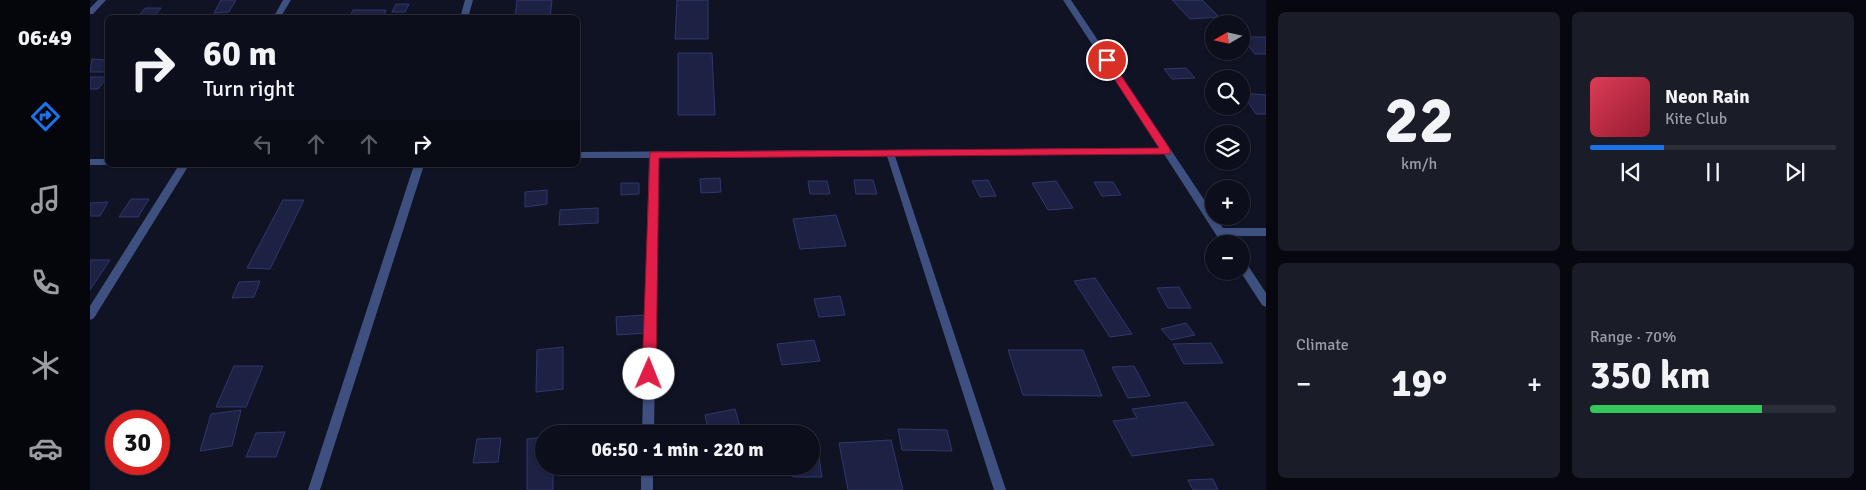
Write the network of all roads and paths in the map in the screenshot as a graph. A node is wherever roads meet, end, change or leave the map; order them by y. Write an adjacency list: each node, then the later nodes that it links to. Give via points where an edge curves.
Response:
1 (102, 0): 5 (street)
2 (287, 0): 6 (street)
3 (469, 0): 7 (street)
4 (1067, 0): 8 (street)
5 (90, 12)
6 (278, 15)
7 (465, 15)
8 (1167, 151): 9 (street); 16 (street)
9 (890, 153): 10 (street); 26 (street)
10 (654, 154): 11 (street); 22 (street)
11 (580, 155)
12 (90, 162): 13 (street)
13 (105, 162)
14 (183, 167): 21 (street)
15 (418, 167): 24 (street)
16 (1220, 232): 17 (street); 18 (street)
17 (1266, 232)
18 (1222, 235)
19 (1250, 278): 20 (street)
20 (1266, 302)
21 (90, 315)
22 (648, 425)
23 (647, 475): 25 (street)
24 (314, 490)
25 (646, 490)
26 (1000, 490)

